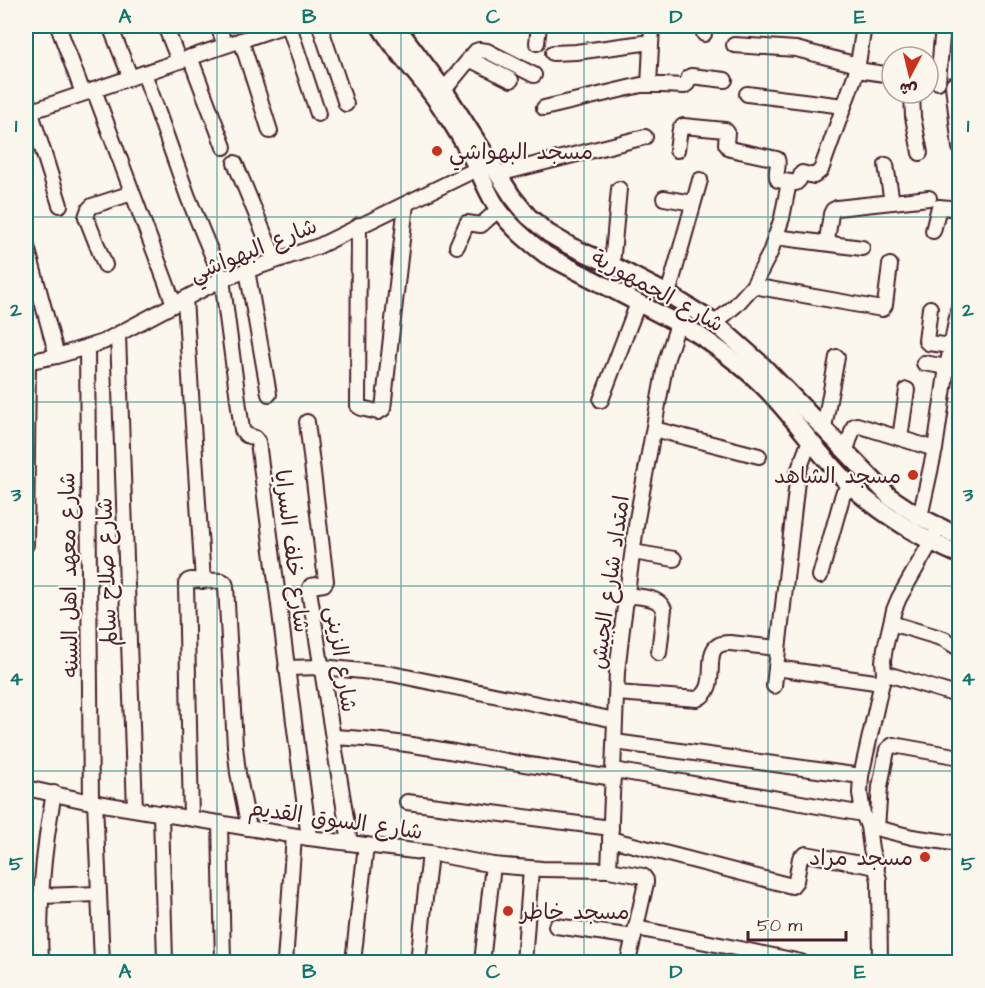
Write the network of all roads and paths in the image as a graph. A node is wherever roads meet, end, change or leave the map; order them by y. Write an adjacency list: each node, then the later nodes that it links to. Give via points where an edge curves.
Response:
1 (58, 26): 34 (street)
2 (110, 26): 26 (street, شارع خلف السرايا)
3 (165, 26): 22 (street)
4 (218, 26): 18 (street)
5 (290, 26): 42 (street)
6 (320, 26): 37 (street)
7 (380, 26): 51 (street, شارع الجمهورية)
8 (396, 26): 33 (street, شارع الجمهورية)
9 (539, 26): 17 (street)
10 (652, 26): 16 (street)
11 (854, 26): 12 (street)
12 (864, 26): 24 (street)
13 (943, 26): 20 (street)
14 (276, 27): 15 (street)
15 (241, 40): 18 (street); 43 (street)
16 (651, 42): 21 (street); 31 (street)
17 (537, 43)
18 (225, 45): 22 (street)
19 (734, 45): 24 (street, via 796,49)
20 (940, 45)
21 (553, 52)
22 (185, 59): 26 (street); 45 (street)
23 (469, 59): 27 (street, via 483,50); 28 (street); 33 (street)
24 (858, 68): 25 (street); 39 (street)
25 (880, 73)
26 (137, 75): 34 (street); 76 (street, شارع خلف السرايا)
27 (534, 75)
28 (511, 80)
29 (725, 80): 31 (street, via 691,76 684,86)
30 (940, 83): 32 (street)
31 (649, 84): 40 (street)
32 (956, 85): 46 (street)
33 (444, 90): 51 (street, شارع الجمهورية)
34 (88, 91): 41 (street); 55 (street)
35 (747, 94): 39 (street)
36 (26, 97): 41 (street)
37 (346, 104)
38 (912, 105): 48 (street)
39 (844, 106): 53 (street, via 821,170 814,176 801,174 798,182)
40 (544, 108)
41 (28, 112): 61 (street)
42 (318, 114)
43 (270, 131)
44 (645, 137): 51 (street, شارع البهواشي)
45 (224, 147)
46 (960, 148)
47 (677, 150): 53 (street, via 683,126 726,131 730,148 777,159 776,177)
48 (920, 153)
49 (235, 163): 71 (street)
50 (886, 165): 58 (street)
51 (489, 168): 60 (street, شارع البهواشي); 62 (street, شارع الجمهورية, via 487,190); 73 (street, شارع الجمهورية, via 528,216 548,233)
52 (700, 180): 59 (street)
53 (789, 182): 66 (street)
54 (619, 189): 73 (street)
55 (132, 193): 72 (street, via 92,206 86,213); 79 (street)
56 (664, 198): 59 (street)
57 (929, 198): 58 (street)
58 (892, 202): 68 (street, via 833,210)
59 (693, 203): 78 (street)
60 (406, 204): 64 (street, شارع البهواشي); 64 (street, via 383,410 378,412 358,405)
61 (60, 205)
62 (499, 209): 69 (street, via 481,225 467,223); 81 (street, شارع الجمهورية, via 513,227 546,255)
63 (960, 209): 65 (street, via 939,207)
64 (359, 225): 71 (street, شارع البهواشي, via 319,246)
65 (933, 231)
66 (776, 237): 68 (street); 77 (street)
67 (26, 243): 90 (street)
68 (823, 243): 70 (street)
69 (457, 246)
70 (862, 248)
71 (275, 260): 75 (street, شارع البهواشي)
72 (105, 265)
73 (612, 265): 78 (street, شارع الجمهورية)
74 (890, 265): 77 (street, via 882,309)
75 (247, 270): 76 (street, شارع البهواشي); 96 (street)
76 (222, 279): 79 (street, شارع البهواشي); 122 (street, شارع خلف السرايا, via 242,430 258,442)
77 (753, 286): 85 (street)
78 (668, 294): 82 (street, شارع الجمهورية)
79 (180, 301): 87 (street, شارع البهواشي); 115 (street)
80 (960, 302): 83 (street)
81 (638, 303): 86 (street, شارع الجمهورية); 97 (street)
82 (688, 306): 85 (street, شارع الجمهورية); 86 (street, امتداد شارع الجيش)
83 (959, 307): 88 (street)
84 (930, 308): 88 (street, via 926,341)
85 (715, 323): 99 (street, شارع الجمهورية)
86 (678, 324): 100 (street, امتداد شارع الجيش, via 666,361); 102 (street, شارع الجمهورية, via 735,361 766,389)
87 (118, 334): 89 (street, شارع البهواشي); 138 (street, شارع صلاح سالم)
88 (951, 346): 94 (street)
89 (87, 348): 90 (street, شارع البهواشي); 136 (street, شارع معهد اهل السنه)
90 (57, 356): 92 (street, شارع البهواشي)
91 (837, 357): 99 (street)
92 (27, 362): 110 (street)
93 (924, 363): 94 (street)
94 (947, 367): 103 (street)
95 (907, 390): 101 (street)
96 (269, 394)
97 (601, 400)
98 (306, 422): 121 (street, شارع الزينى, via 326,581 309,590)
99 (824, 428): 104 (street, شارع الجمهورية)
100 (654, 429): 105 (street); 111 (street, امتداد شارع الجيش)
101 (900, 438): 103 (street); 104 (street, via 857,425)
102 (810, 440): 106 (street, شارع الجمهورية); 118 (street, via 798,472)
103 (934, 449): 107 (street)
104 (846, 450): 107 (street, شارع الجمهورية, via 890,497)
105 (759, 456)
106 (852, 487): 108 (street, شارع الجمهورية, via 902,525); 114 (street, via 843,494)
107 (920, 517): 108 (street, شارع الجمهورية)
108 (935, 534): 109 (street, شارع الجمهورية); 112 (street, شارع الجمهورية); 117 (street, via 899,598)
109 (960, 537)
110 (26, 544)
111 (633, 552): 113 (street); 116 (street, امتداد شارع الجيش)
112 (960, 555)
113 (674, 559)
114 (820, 576)
115 (203, 581): 140 (street, via 191,580 186,584); 143 (street, via 222,581 226,586 236,746)
116 (627, 595): 120 (street, via 657,600 664,609); 126 (street, امتداد شارع الجيش)
117 (891, 623): 119 (street, via 944,639); 124 (street)
118 (778, 648): 123 (street); 126 (street, via 723,642 716,646 712,652 710,687 697,699)
119 (960, 649)
120 (659, 653)
121 (322, 667): 122 (street); 128 (street, via 392,674); 129 (street, شارع الزينى)
122 (286, 668): 146 (street, شارع خلف السرايا)
123 (776, 668): 124 (street); 125 (street)
124 (883, 678): 127 (street); 133 (street)
125 (774, 686)
126 (616, 693): 128 (street, امتداد شارع الجيش)
127 (960, 696)
128 (615, 720): 130 (street, امتداد شارع الجيش)
129 (333, 737): 132 (street, via 410,743 511,762); 147 (street, شارع الزينى)
130 (615, 742): 132 (street, امتداد شارع الجيش); 133 (street)
131 (960, 757): 142 (street, via 890,747 877,807)
132 (614, 774): 142 (street); 144 (street, امتداد شارع الجيش)
133 (861, 776): 142 (street, via 860,793)
134 (26, 788): 135 (street, شارع السوق القديم)
135 (54, 794): 136 (street, شارع السوق القديم); 156 (street)
136 (93, 802): 138 (street, شارع السوق القديم); 155 (street, شارع معهد اهل السنه)
137 (407, 802): 144 (street)
138 (135, 809): 139 (street, شارع السوق القديم)
139 (161, 813): 140 (street, شارع السوق القديم); 161 (street)
140 (191, 818): 141 (street, شارع السوق القديم)
141 (220, 823): 143 (street, شارع السوق القديم); 162 (street)
142 (869, 823): 148 (street, via 912,837); 152 (street)
143 (249, 828): 145 (street, شارع السوق القديم)
144 (611, 833): 152 (street, via 792,886 800,858 806,854); 154 (street, امتداد شارع الجيش)
145 (294, 836): 146 (street, شارع السوق القديم); 163 (street)
146 (309, 838): 147 (street, شارع السوق القديم)
147 (350, 843): 149 (street, شارع السوق القديم)
148 (960, 844)
149 (366, 845): 150 (street, شارع السوق القديم); 164 (street)
150 (430, 853): 151 (street, شارع السوق القديم); 165 (street)
151 (493, 865): 153 (street, شارع السوق القديم); 166 (street)
152 (877, 867): 170 (street)
153 (531, 869): 154 (street, شارع السوق القديم); 167 (street)
154 (609, 870): 158 (street, شارع السوق القديم, via 643,876 646,880)
155 (99, 894): 156 (street); 160 (street, شارع معهد اهل السنه)
156 (35, 903): 159 (street)
157 (556, 926): 158 (street)
158 (635, 932): 168 (street); 169 (street)
159 (41, 963)
160 (102, 963)
161 (165, 963)
162 (223, 963)
163 (285, 963)
164 (353, 963)
165 (418, 963)
166 (482, 963)
167 (524, 963)
168 (628, 963)
169 (801, 963)
170 (880, 963)

